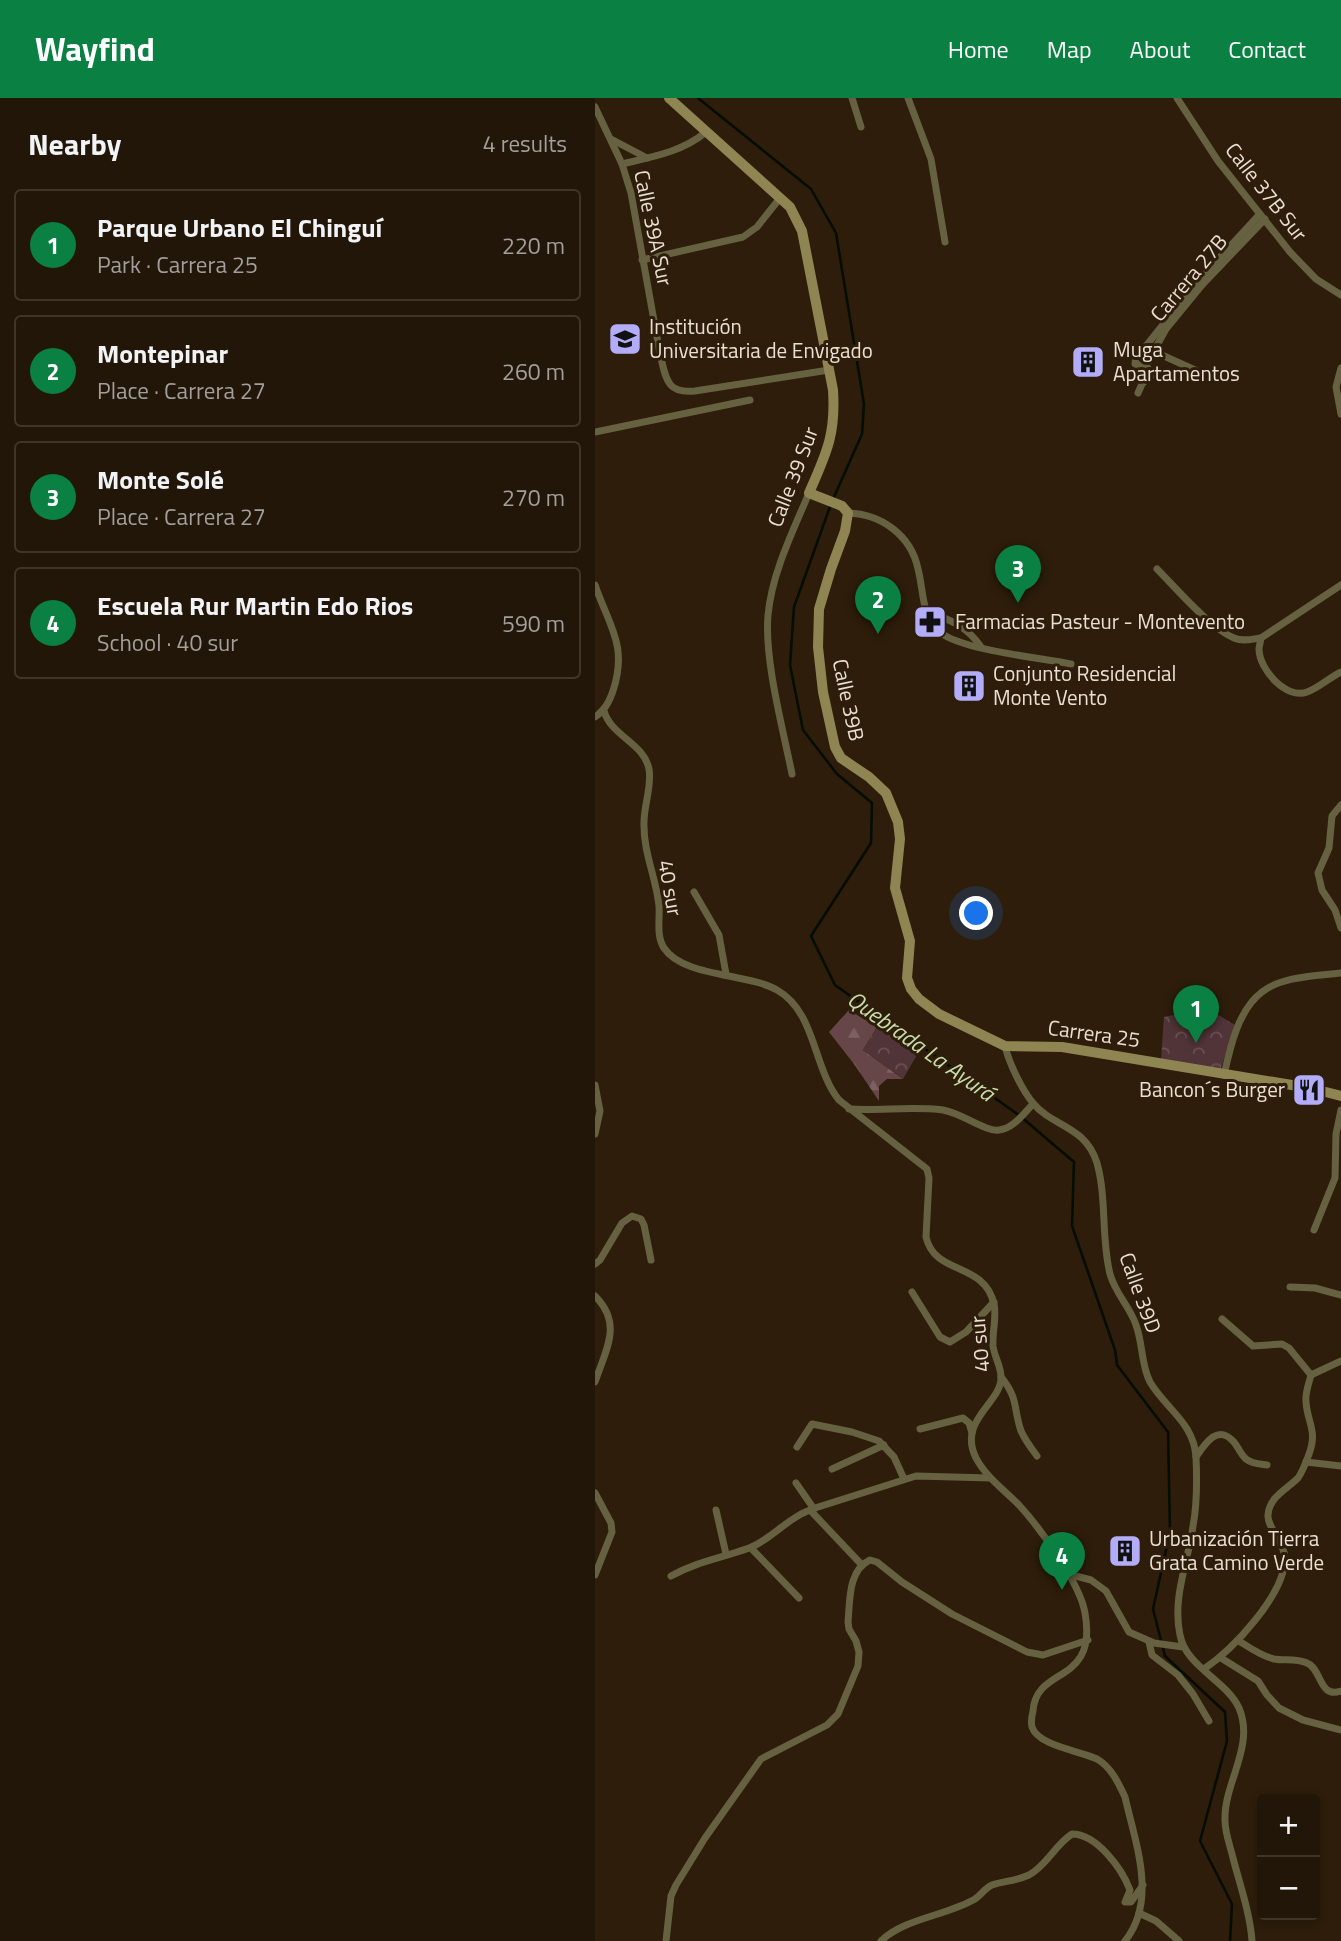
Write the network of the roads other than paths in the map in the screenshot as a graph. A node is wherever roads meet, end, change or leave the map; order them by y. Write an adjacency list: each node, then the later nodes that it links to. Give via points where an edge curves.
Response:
1 (669, 98): 7 (street, Calle 39 Sur)
2 (852, 98): 6 (street)
3 (908, 98): 13 (street, via 931,159)
4 (1181, 99): 12 (street, Calle 37B Sur, via 1218,161)
5 (595, 107): 8 (street, Calle 39A Sur)
6 (861, 127)
7 (706, 132): 9 (street, via 687,146); 11 (street, Calle 39 Sur)
8 (611, 139): 9 (street); 10 (street, Calle 39A Sur)
9 (648, 158): 10 (street)
10 (622, 164): 14 (street, Calle 39A Sur)
11 (780, 198): 14 (street, via 743,237); 22 (street, Calle 39 Sur, via 802,231)
12 (1262, 217): 15 (street, Carrera 27B); 16 (street, Calle 37B Sur, via 1301,265)
13 (945, 242)
14 (642, 260): 25 (street, Calle 39A Sur, via 667,379 684,392)
15 (1200, 283): 17 (street, Carrera 27B); 18 (street, Carrera 27B)
16 (1341, 295)
17 (1146, 346): 18 (street); 19 (street, Carrera 27B, via 1134,360 1139,366)
18 (1154, 352): 19 (street, Carrera 27B); 21 (street)
19 (1146, 365): 23 (street)
20 (1341, 368): 29 (street, via 1336,387)
21 (1192, 369): 23 (street); 24 (street)
22 (829, 370): 25 (street); 31 (street, Calle 39 Sur, via 834,426)
23 (1151, 375): 26 (street)
24 (1206, 375)
25 (738, 386): 28 (street, via 741,397)
26 (1138, 393)
27 (750, 400): 28 (street)
28 (737, 402): 30 (street)
29 (1341, 414)
30 (595, 432)
31 (809, 493): 32 (street); 43 (street, Calle 39 Sur, via 776,578 768,614 773,673)
32 (845, 509): 36 (street, via 881,521 906,542 918,566); 49 (street, Calle 39B, via 845,531 825,588 818,627 823,692 835,747 841,758 886,793 898,822 895,887 909,932 907,978 911,989 939,1014)
33 (1157, 569): 37 (street, via 1224,633 1237,639)
34 (595, 585): 41 (street, via 620,660)
35 (1341, 585): 37 (street)
36 (926, 612): 38 (street, via 966,630); 38 (street, via 947,637)
37 (1261, 638): 40 (street, via 1259,648 1266,669 1294,694 1308,692)
38 (981, 647): 39 (street)
39 (1071, 664)
40 (1341, 672)
41 (604, 711): 42 (street); 48 (street, 40 sur, via 612,726 645,758 649,771 643,837 657,892 663,947 681,962)
42 (595, 717)
43 (792, 774)
44 (1341, 805): 46 (street, via 1332,816 1329,848 1318,873)
45 (694, 892): 48 (street, via 719,935)
46 (1341, 928)
47 (1341, 973): 50 (street, via 1278,984 1262,992 1242,1019)
48 (726, 974): 54 (street, 40 sur, via 778,990 789,999 809,1031 829,1088)
49 (1006, 1046): 50 (street, Carrera 25, via 1062,1046); 53 (street)
50 (1224, 1075): 52 (street, Carrera 25)
51 (595, 1084): 56 (street)
52 (1341, 1096)
53 (1033, 1104): 54 (street, via 1001,1130 990,1130 961,1114 942,1110); 76 (street, Calle 39D, via 1082,1139 1094,1156 1111,1275 1136,1325 1149,1380 1189,1431)
54 (849, 1109): 65 (street, 40 sur, via 927,1169 928,1246 946,1263 977,1277)
55 (1341, 1110): 58 (street, via 1335,1178)
56 (598, 1112): 57 (street)
57 (595, 1134)
58 (1314, 1230)
59 (651, 1260): 60 (street, via 644,1225 632,1216 622,1223)
60 (595, 1264)
61 (1290, 1287): 63 (street)
62 (912, 1292): 65 (street, via 940,1336 950,1342)
63 (1341, 1295)
64 (595, 1296): 70 (street, via 607,1309 611,1328)
65 (994, 1302): 69 (street, 40 sur, via 993,1345)
66 (1222, 1318): 68 (street, via 1253,1346 1282,1344 1289,1348)
67 (1341, 1361): 68 (street)
68 (1311, 1375): 77 (street, via 1306,1401 1314,1436)
69 (1001, 1377): 72 (street, 40 sur); 75 (street, via 1011,1389 1021,1430)
70 (595, 1382)
71 (920, 1429): 72 (street, via 963,1418)
72 (973, 1434): 81 (street, via 975,1455)
73 (884, 1445): 74 (street, via 867,1436 817,1424 809,1426); 80 (street); 82 (street)
74 (797, 1447)
75 (1037, 1456)
76 (1196, 1458): 78 (street, via 1216,1434 1233,1441 1246,1460); 97 (street, Calle 39D, via 1196,1506 1177,1612)
77 (1306, 1462): 79 (street); 95 (street, via 1268,1511 1284,1549 1283,1570 1271,1596)
78 (1267, 1465)
79 (1341, 1466)
80 (832, 1469)
81 (991, 1478): 82 (street, via 937,1475); 90 (street, via 1025,1512)
82 (904, 1479): 85 (street)
83 (796, 1483): 85 (street)
84 (595, 1493): 91 (street, via 612,1532)
85 (813, 1509): 87 (street); 89 (street)
86 (716, 1510): 88 (street)
87 (751, 1548): 88 (street); 93 (street)
88 (726, 1554): 92 (street)
89 (860, 1564): 94 (street, via 877,1562 952,1614 1027,1652 1043,1655); 105 (street, via 848,1622 859,1652 858,1666 838,1714 827,1725 761,1759 676,1885)
90 (1068, 1574): 94 (street, via 1085,1609); 96 (street, via 1091,1580 1106,1591 1129,1632)
91 (595, 1575)
92 (671, 1576)
93 (799, 1598)
94 (1088, 1640): 103 (street, via 1079,1660 1036,1694 1032,1727 1049,1743 1109,1768 1125,1797)
95 (1238, 1642): 98 (street); 100 (street, via 1264,1656 1307,1663 1328,1692)
96 (1151, 1643): 97 (street); 101 (street, via 1152,1655 1178,1675)
97 (1183, 1647): 99 (street)
98 (1221, 1658): 99 (street); 102 (street, via 1258,1681 1279,1708)
99 (1204, 1669): 109 (street, via 1239,1709 1241,1755 1224,1815)
100 (1341, 1691)
101 (1209, 1721)
102 (1341, 1730)
103 (1143, 1884): 104 (street); 106 (street, via 1131,1902 1125,1902 1130,1890 1118,1866 1107,1852 1072,1834 1032,1873 992,1885 975,1899)
104 (1139, 1913): 107 (street); 108 (street)
105 (666, 1941)
106 (881, 1941)
107 (1125, 1941)
108 (1179, 1941)
109 (1252, 1941)

